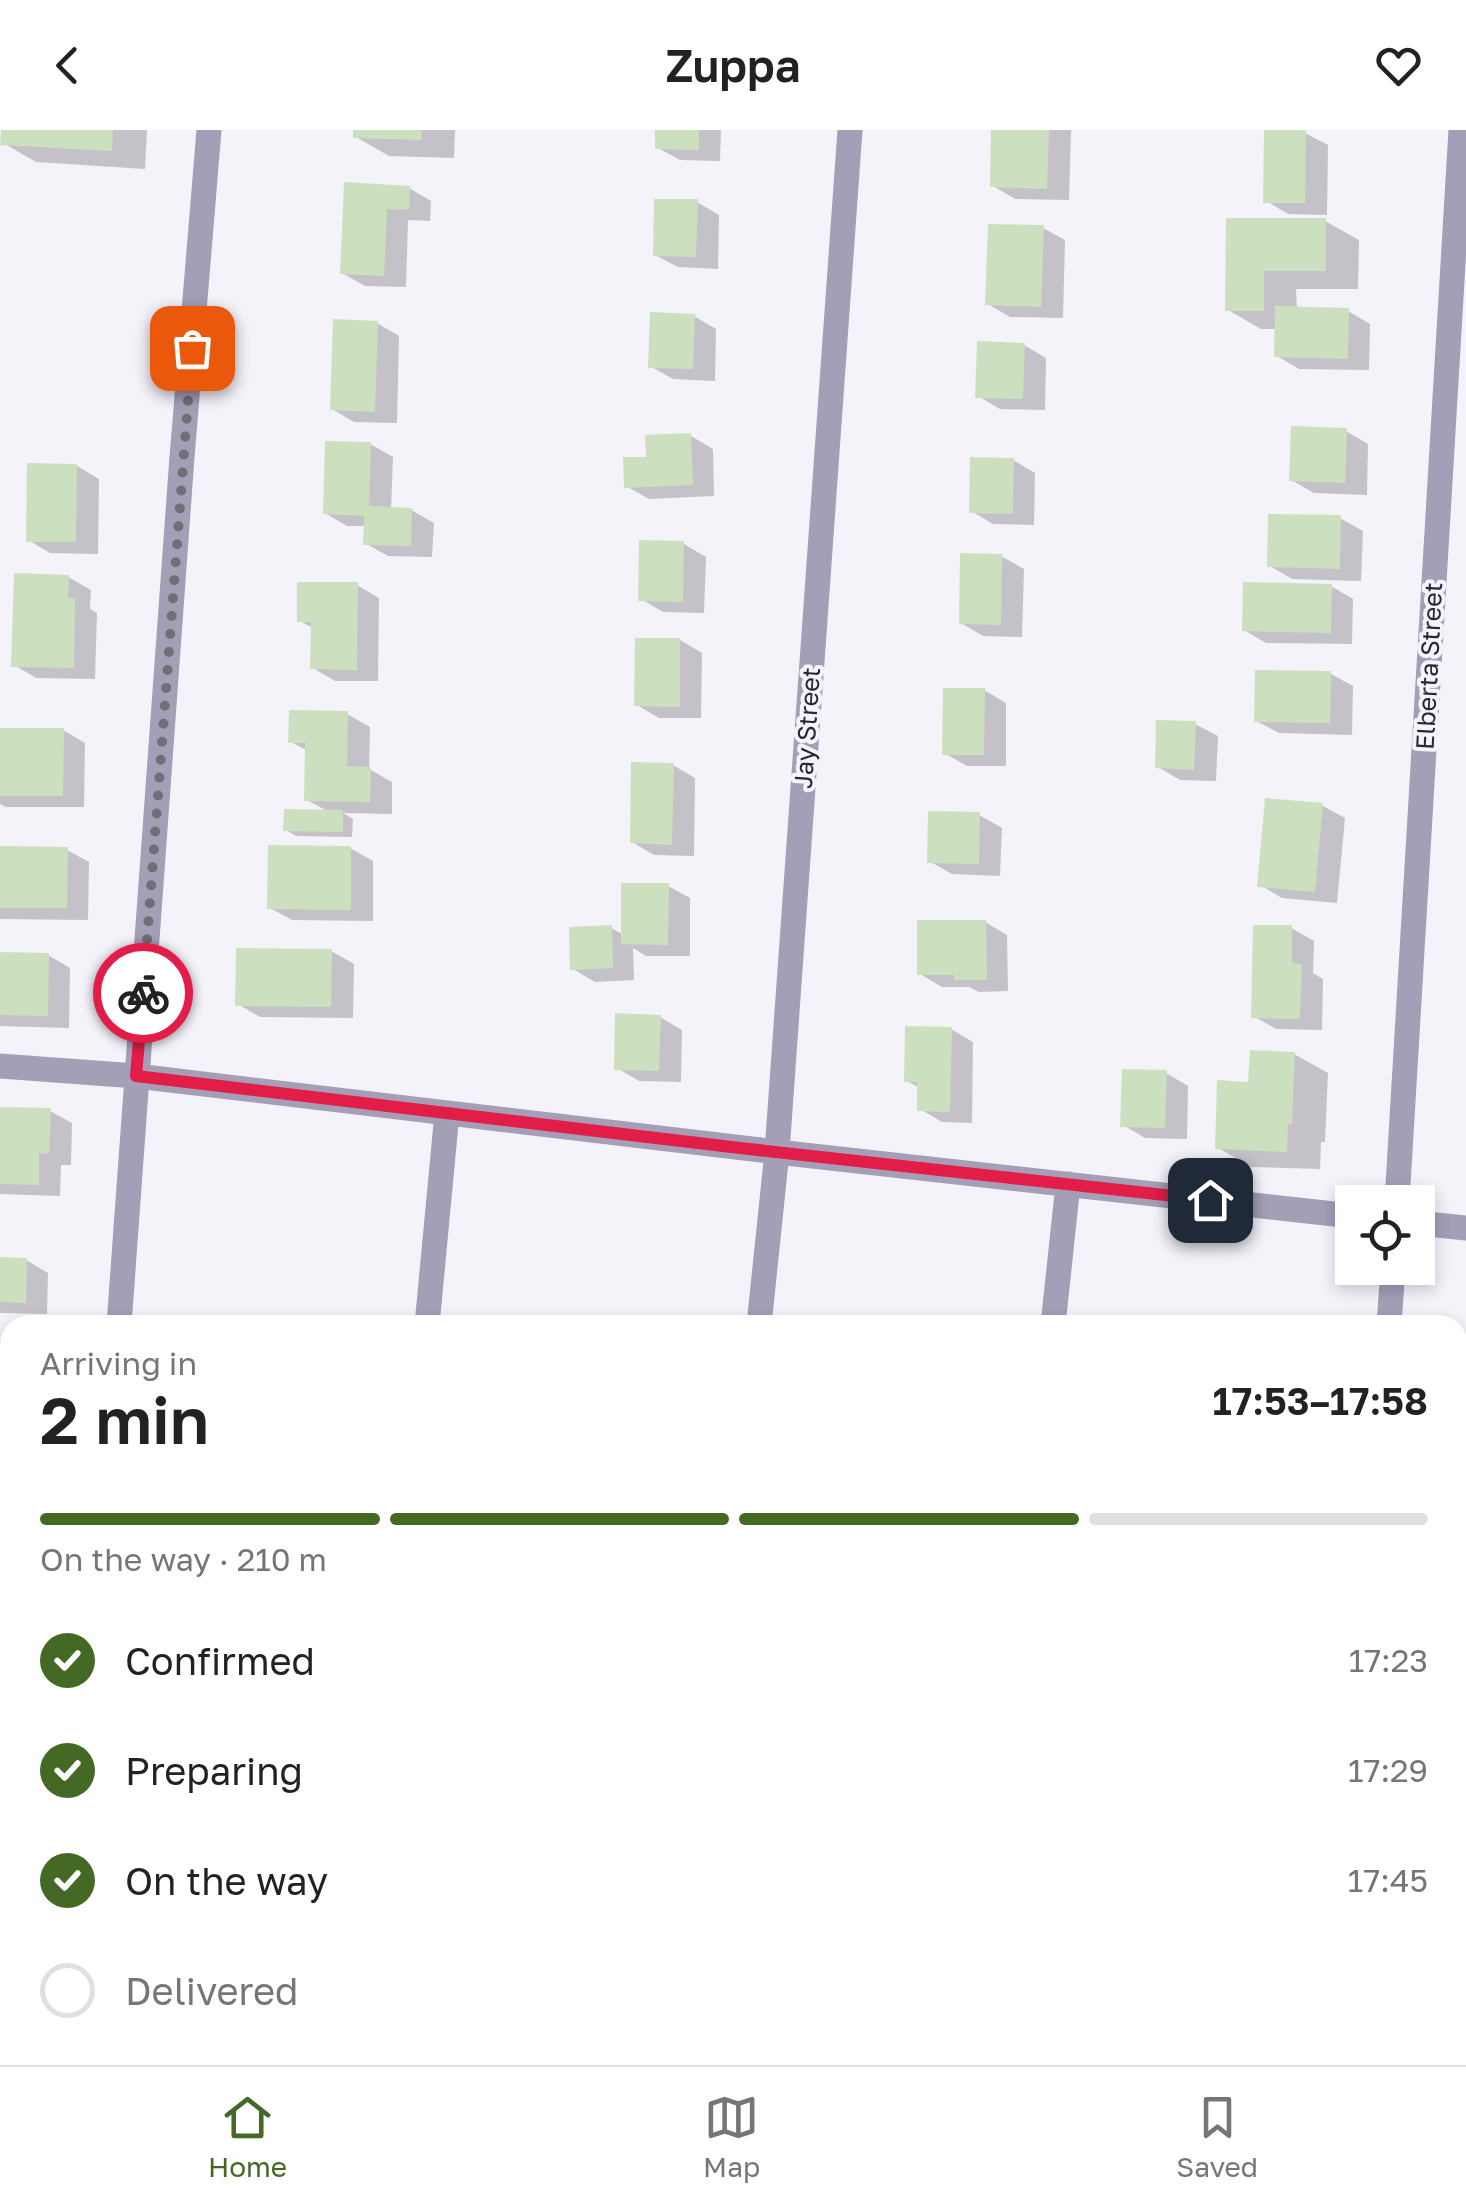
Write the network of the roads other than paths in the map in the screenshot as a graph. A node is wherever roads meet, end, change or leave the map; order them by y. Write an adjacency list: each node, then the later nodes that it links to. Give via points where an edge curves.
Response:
1 (210, 130): 5 (street)
2 (850, 130): 7 (street, Jay Street)
3 (1462, 130): 9 (street, Elberta Street)
4 (0, 1066): 5 (street)
5 (136, 1076): 6 (street); 14 (street)
6 (446, 1113): 7 (street); 15 (street)
7 (777, 1152): 8 (street); 16 (street, Jay Street)
8 (1068, 1184): 10 (street); 17 (street)
9 (1398, 1185)
10 (1335, 1214)
11 (1435, 1225): 12 (street)
12 (1466, 1228)
13 (1392, 1285): 18 (street)
14 (119, 1315)
15 (428, 1315)
16 (760, 1315)
17 (1054, 1315)
18 (1390, 1315)

